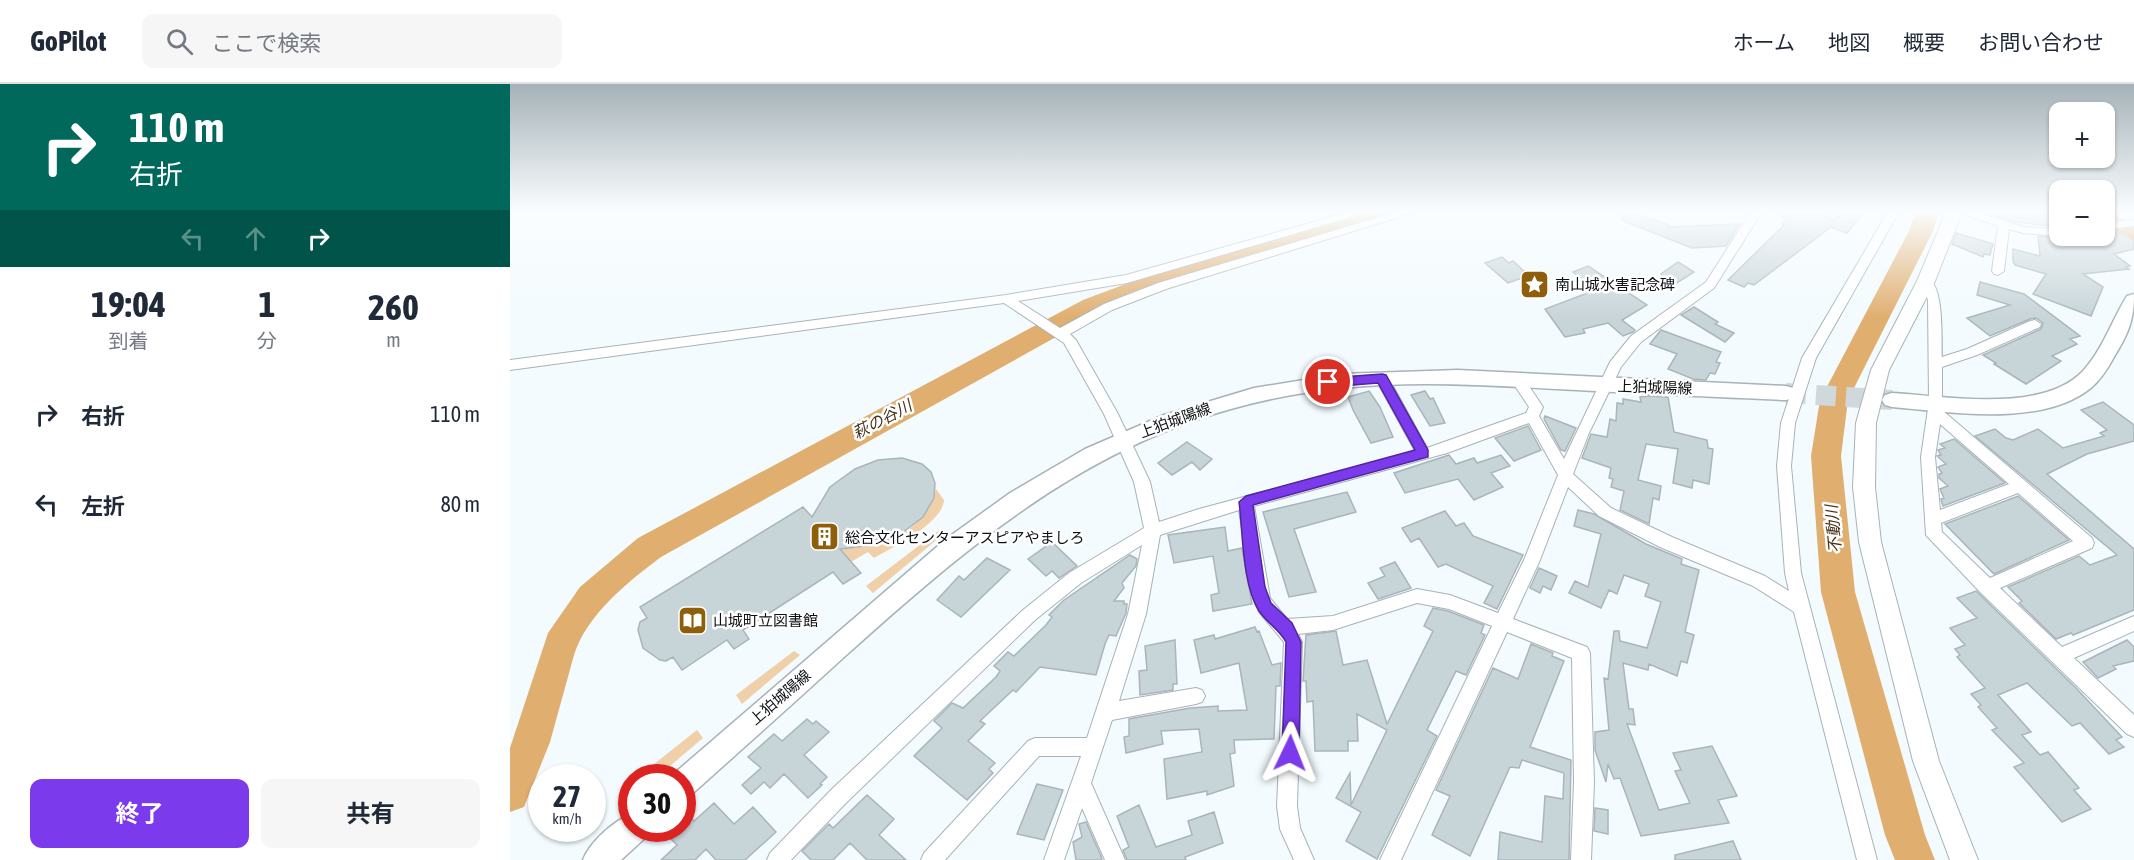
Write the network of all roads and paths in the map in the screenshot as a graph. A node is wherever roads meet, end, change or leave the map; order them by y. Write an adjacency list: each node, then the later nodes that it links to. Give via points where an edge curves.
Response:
1 (1246, 246): 9 (street, via 1154,273)
2 (1295, 246): 12 (street, via 1162,286)
3 (1735, 246): 17 (street, via 1710,285 1636,339 1615,365)
4 (1874, 246): 30 (street, via 1809,358 1790,415 1784,466 1788,528 1793,573)
5 (1945, 246): 8 (street)
6 (2001, 246): 7 (street)
7 (1998, 271)
8 (1926, 281): 14 (street, via 1934,300); 51 (street, via 1880,370 1866,423 1864,487 1870,542 1926,761)
9 (1006, 299): 12 (street); 13 (street)
10 (2134, 300): 20 (main road, via 2086,381 2071,390 2045,400 2017,404)
11 (2035, 324): 14 (street)
12 (1054, 330): 22 (street, via 1069,340)
13 (510, 364)
14 (1935, 364): 20 (street)
15 (1382, 378): 16 (main road, 上狛城陽線); 22 (main road, 上狛城陽線, via 1314,384 1247,397 1181,417); 23 (street)
16 (1518, 380): 17 (main road, 上狛城陽線); 21 (street, via 1536,407)
17 (1606, 385): 18 (main road, 上狛城陽線); 24 (street)
18 (1786, 393)
19 (1892, 400): 20 (main road)
20 (1935, 406): 25 (street); 27 (street, via 1928,457)
21 (1532, 416): 23 (street); 24 (street)
22 (1122, 441): 28 (street, via 1142,482); 39 (main road, 上狛城陽線, via 1017,499 963,540)
23 (1424, 453): 26 (street)
24 (1566, 476): 30 (street, via 1605,512 1759,580); 32 (street)
25 (2021, 486): 27 (street); 29 (street, via 2086,543)
26 (1246, 502): 28 (street); 33 (street, via 1257,587 1265,607)
27 (1931, 520): 29 (street, via 1934,535)
28 (1153, 531): 36 (street, via 1137,614); 43 (street, via 1075,578 1029,615 839,796)
29 (1986, 587): 34 (street)
30 (1803, 609): 50 (street)
31 (2134, 623): 34 (street)
32 (1502, 624): 33 (street, via 1450,602 1417,597 1333,623); 48 (street); 49 (street, via 1581,653)
33 (1287, 627): 47 (street, via 1293,642 1287,806 1290,829)
34 (2060, 656): 37 (street)
35 (1196, 696): 36 (street)
36 (1107, 712): 38 (street)
37 (2134, 728)
38 (1093, 747): 40 (street); 44 (street, via 1035,747)
39 (696, 772)
40 (1082, 786): 45 (street); 46 (street)
41 (618, 842): 42 (main road)
42 (598, 860)
43 (778, 860)
44 (931, 860)
45 (1054, 860)
46 (1115, 860)
47 (1304, 860)
48 (1390, 860)
49 (1581, 860)
50 (1868, 860)
51 (1964, 860)

